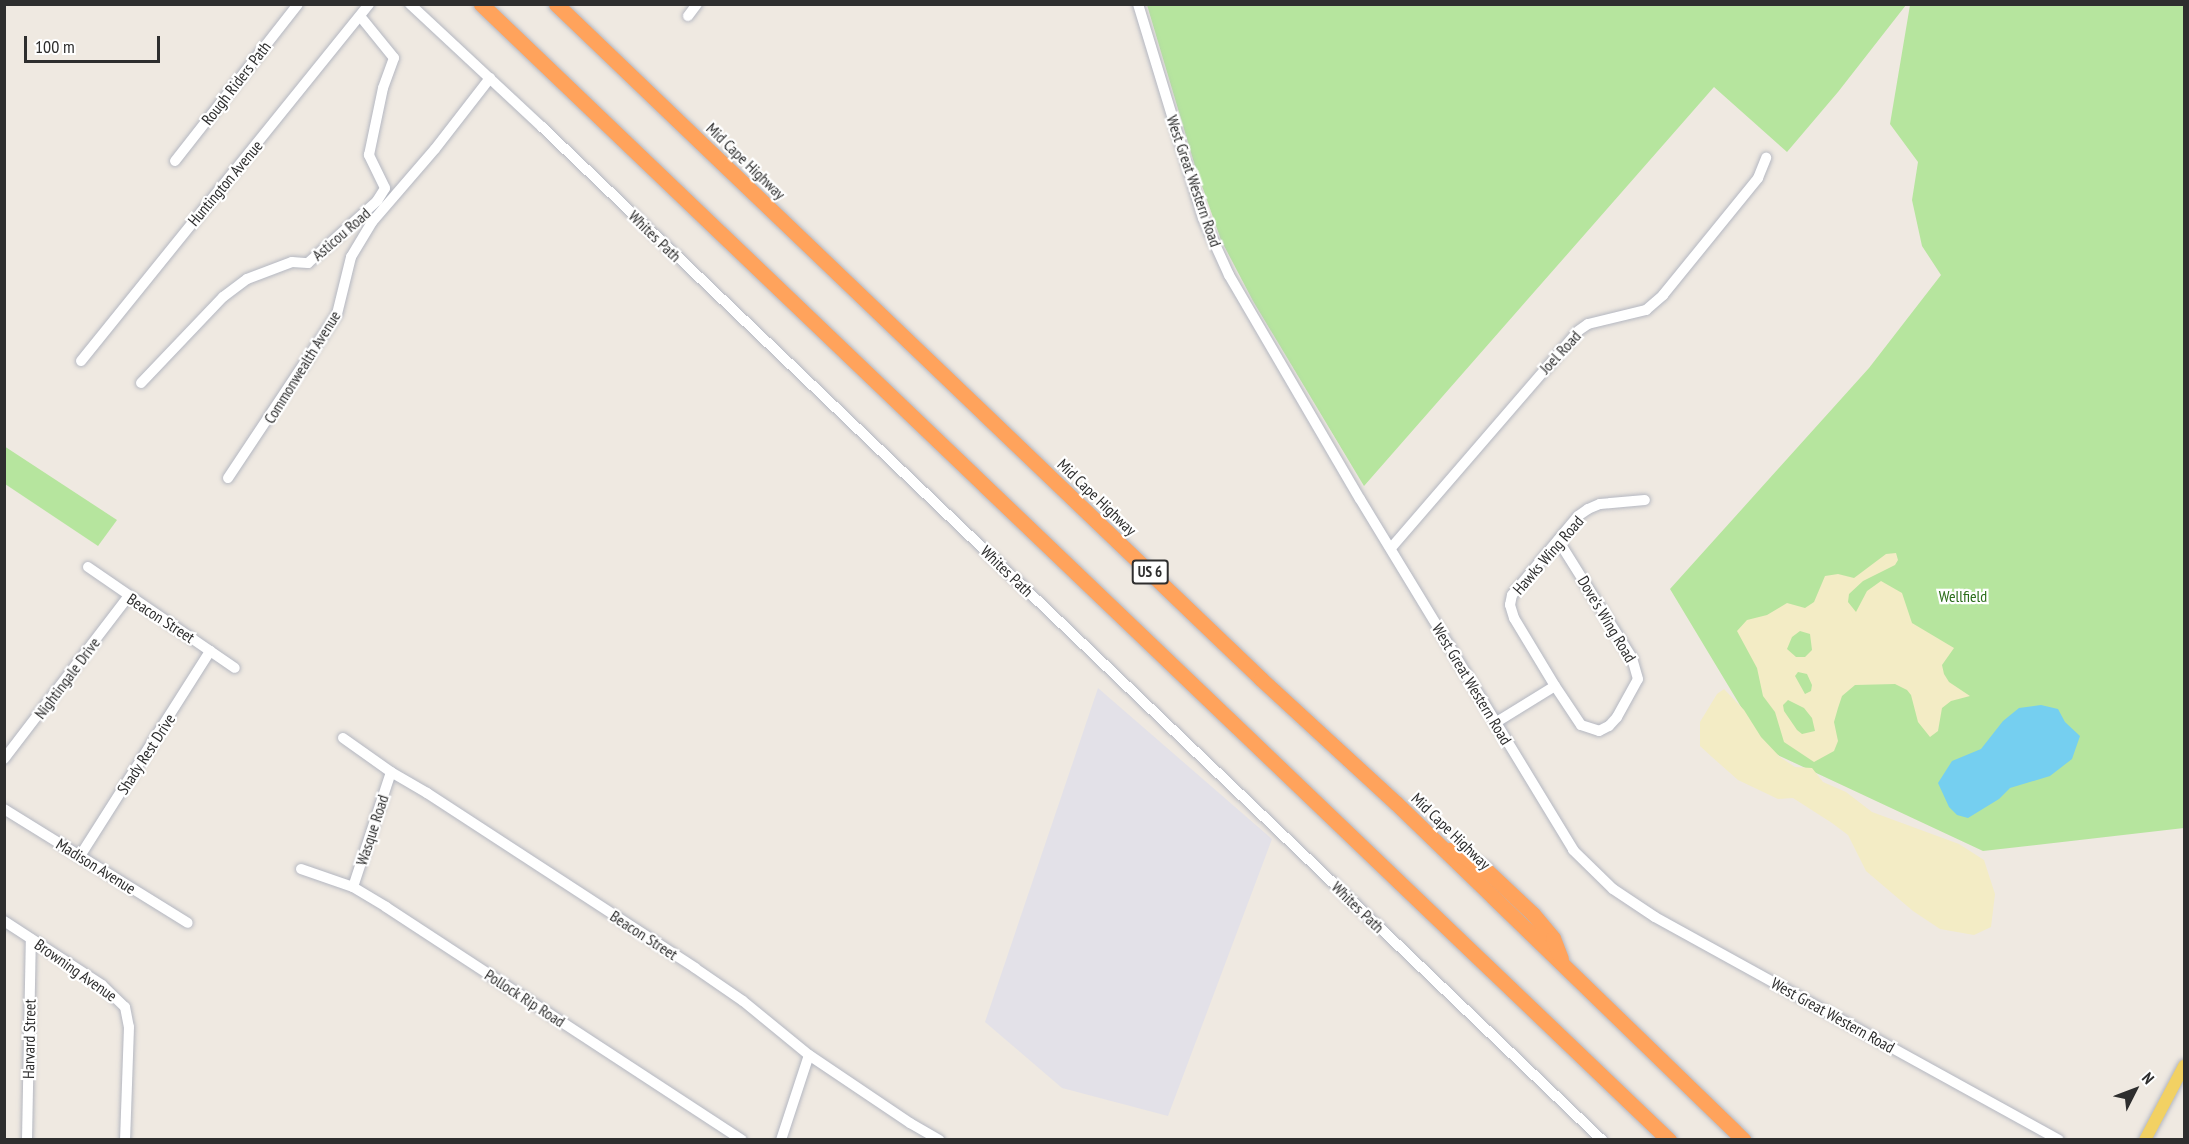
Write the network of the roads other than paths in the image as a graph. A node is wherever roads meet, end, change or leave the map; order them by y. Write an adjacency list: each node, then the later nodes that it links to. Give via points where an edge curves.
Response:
1 (297, 4): 12 (street, Rough Riders Path)
2 (369, 4): 8 (street, Huntington Avenue)
3 (410, 4): 10 (street, Whites Path)
4 (481, 4): 43 (highway)
5 (556, 4): 44 (highway, Mid Cape Highway / US 6, via 1261,679 1443,848 1484,868 1533,914 1553,938 1563,964)
6 (697, 4): 9 (street)
7 (1138, 4): 18 (street, West Great Western Road, via 1192,184 1222,260)
8 (360, 16): 13 (street, Huntington Avenue); 14 (street, Asticou Road, via 394,58 383,88 369,155 385,188 377,201 308,263 292,262 247,279 223,297)
9 (688, 16)
10 (490, 78): 15 (street, Commonwealth Avenue, via 372,222 351,256 338,314); 42 (street, Whites Path)
11 (1766, 158): 18 (street, Joel Road, via 1758,178 1663,295 1646,310 1587,324 1578,331)
12 (175, 161)
13 (81, 361)
14 (141, 383)
15 (228, 478)
16 (1645, 500): 17 (street, Hawks Wing Road, via 1600,504 1588,509)
17 (1558, 540): 23 (street, Hawks Wing Road, via 1510,600 1514,618); 23 (street, Dove's Wing Road, via 1632,658 1638,679 1617,717 1599,731 1581,725)
18 (1390, 548): 24 (street, West Great Western Road)
19 (88, 567): 20 (street, Beacon Street)
20 (128, 597): 21 (street, Beacon Street); 26 (street, Nightingale Drive)
21 (210, 651): 22 (street, Beacon Street); 29 (street, Shady Rest Drive)
22 (235, 668)
23 (1555, 686): 24 (street)
24 (1496, 723): 45 (street, West Great Western Road, via 1573,850 1619,894 1676,930)
25 (343, 738): 27 (street, Beacon Street)
26 (4, 759)
27 (391, 772): 31 (street, Wasque Road); 35 (street, Beacon Street, via 695,968)
28 (4, 809): 29 (street, Madison Avenue)
29 (81, 856): 33 (street, Madison Avenue)
30 (301, 869): 31 (street, Pollock Rip Road)
31 (353, 887): 39 (street, Pollock Rip Road)
32 (4, 921): 34 (street, Browning Avenue)
33 (188, 923)
34 (31, 939): 37 (street, Harvard Street); 38 (street, Browning Avenue, via 102,985 125,1007 129,1027)
35 (809, 1055): 40 (street); 41 (street, Beacon Street)
36 (2184, 1066): 46 (main road)
37 (27, 1140)
38 (125, 1140)
39 (742, 1140)
40 (781, 1140)
41 (939, 1140)
42 (1602, 1140)
43 (1669, 1140)
44 (1744, 1140)
45 (2059, 1140)
46 (2145, 1140)

